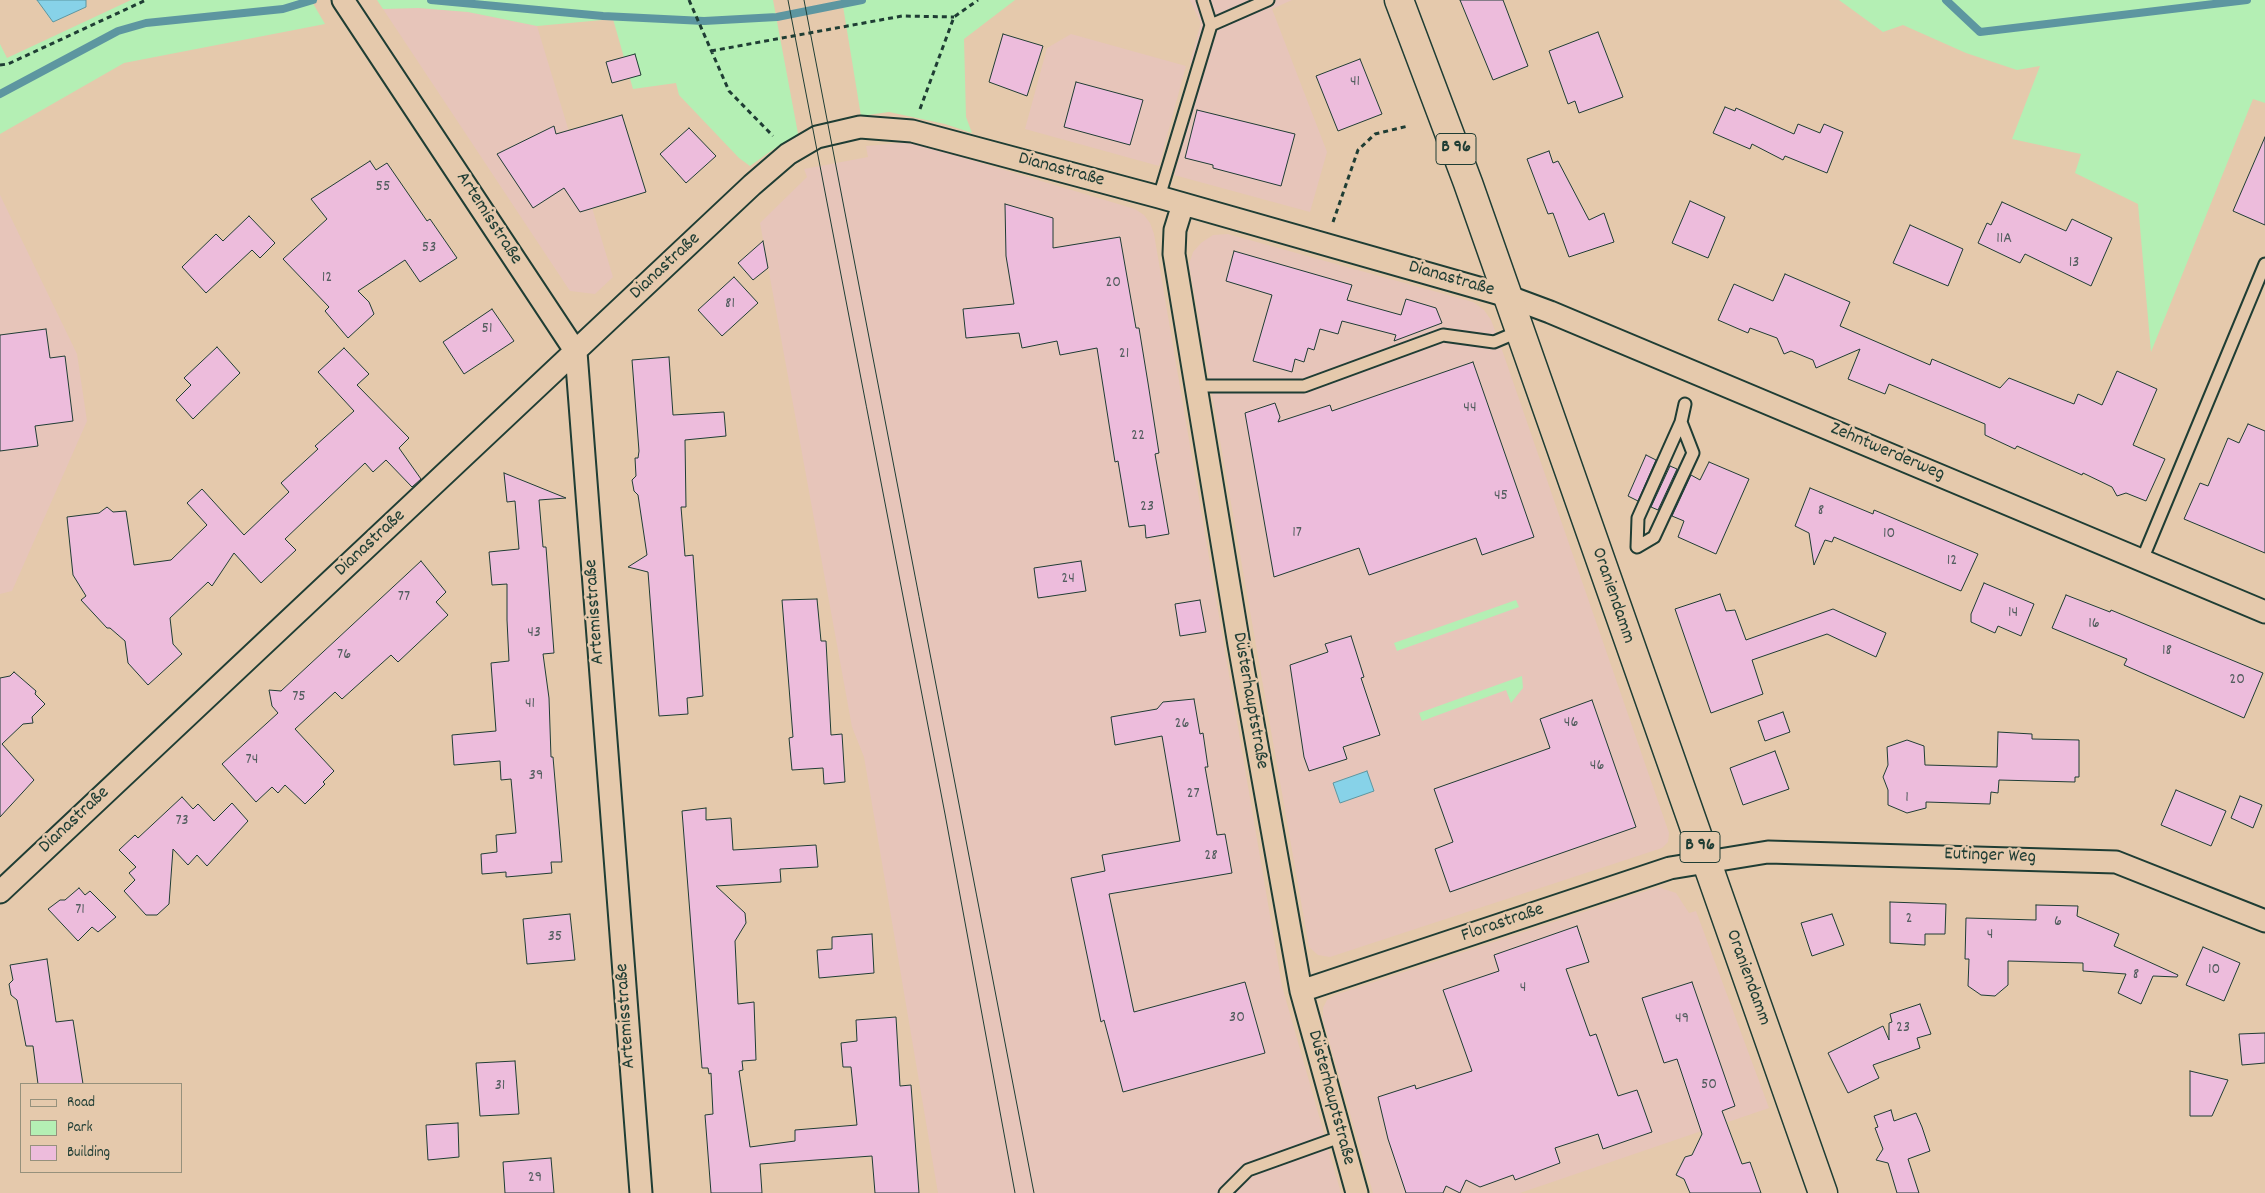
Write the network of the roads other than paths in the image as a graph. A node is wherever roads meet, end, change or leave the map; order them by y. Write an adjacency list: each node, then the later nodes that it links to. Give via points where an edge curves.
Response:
1 (343, 0): 11 (street, Artemisstraße)
2 (1202, 0): 5 (lane)
3 (1268, 0): 5 (lane)
4 (1399, 0): 9 (main road, Oraniendamm / B 96, via 1445,118)
5 (1211, 25): 6 (lane)
6 (1159, 198): 7 (street, Dianastraße); 11 (street, Dianastraße, via 912,131 860,127 817,137 788,154 752,185)
7 (1182, 204): 9 (street, Dianastraße); 12 (street, Düsterhauptstraße, via 1174,254)
8 (2265, 264): 15 (lane)
9 (1507, 296): 10 (main road, Oraniendamm / B 96); 15 (street, Zehntwerderweg)
10 (1520, 331): 12 (lane, via 1494,342 1443,335 1304,386); 17 (main road, Oraniendamm / B 96)
11 (576, 352): 18 (street, Dianastraße); 22 (street, Artemisstraße)
12 (1196, 386): 20 (street, Düsterhauptstraße)
13 (1686, 404): 14 (lane)
14 (1681, 422): 14 (lane, via 1638,518 1637,547 1654,537 1693,453)
15 (2142, 560): 16 (street, Zehntwerderweg)
16 (2265, 612)
17 (1705, 861): 19 (street, Eutinger Weg, via 1787,852 2116,862); 20 (street, Florastraße, via 1670,868); 25 (main road, Oraniendamm / B 96)
18 (0, 892)
19 (2265, 921)
20 (1301, 991): 21 (street, Düsterhauptstraße)
21 (1340, 1138): 23 (lane, via 1248,1170); 24 (street, Düsterhauptstraße)
22 (641, 1193)
23 (1225, 1193)
24 (1357, 1193)
25 (1823, 1193)

